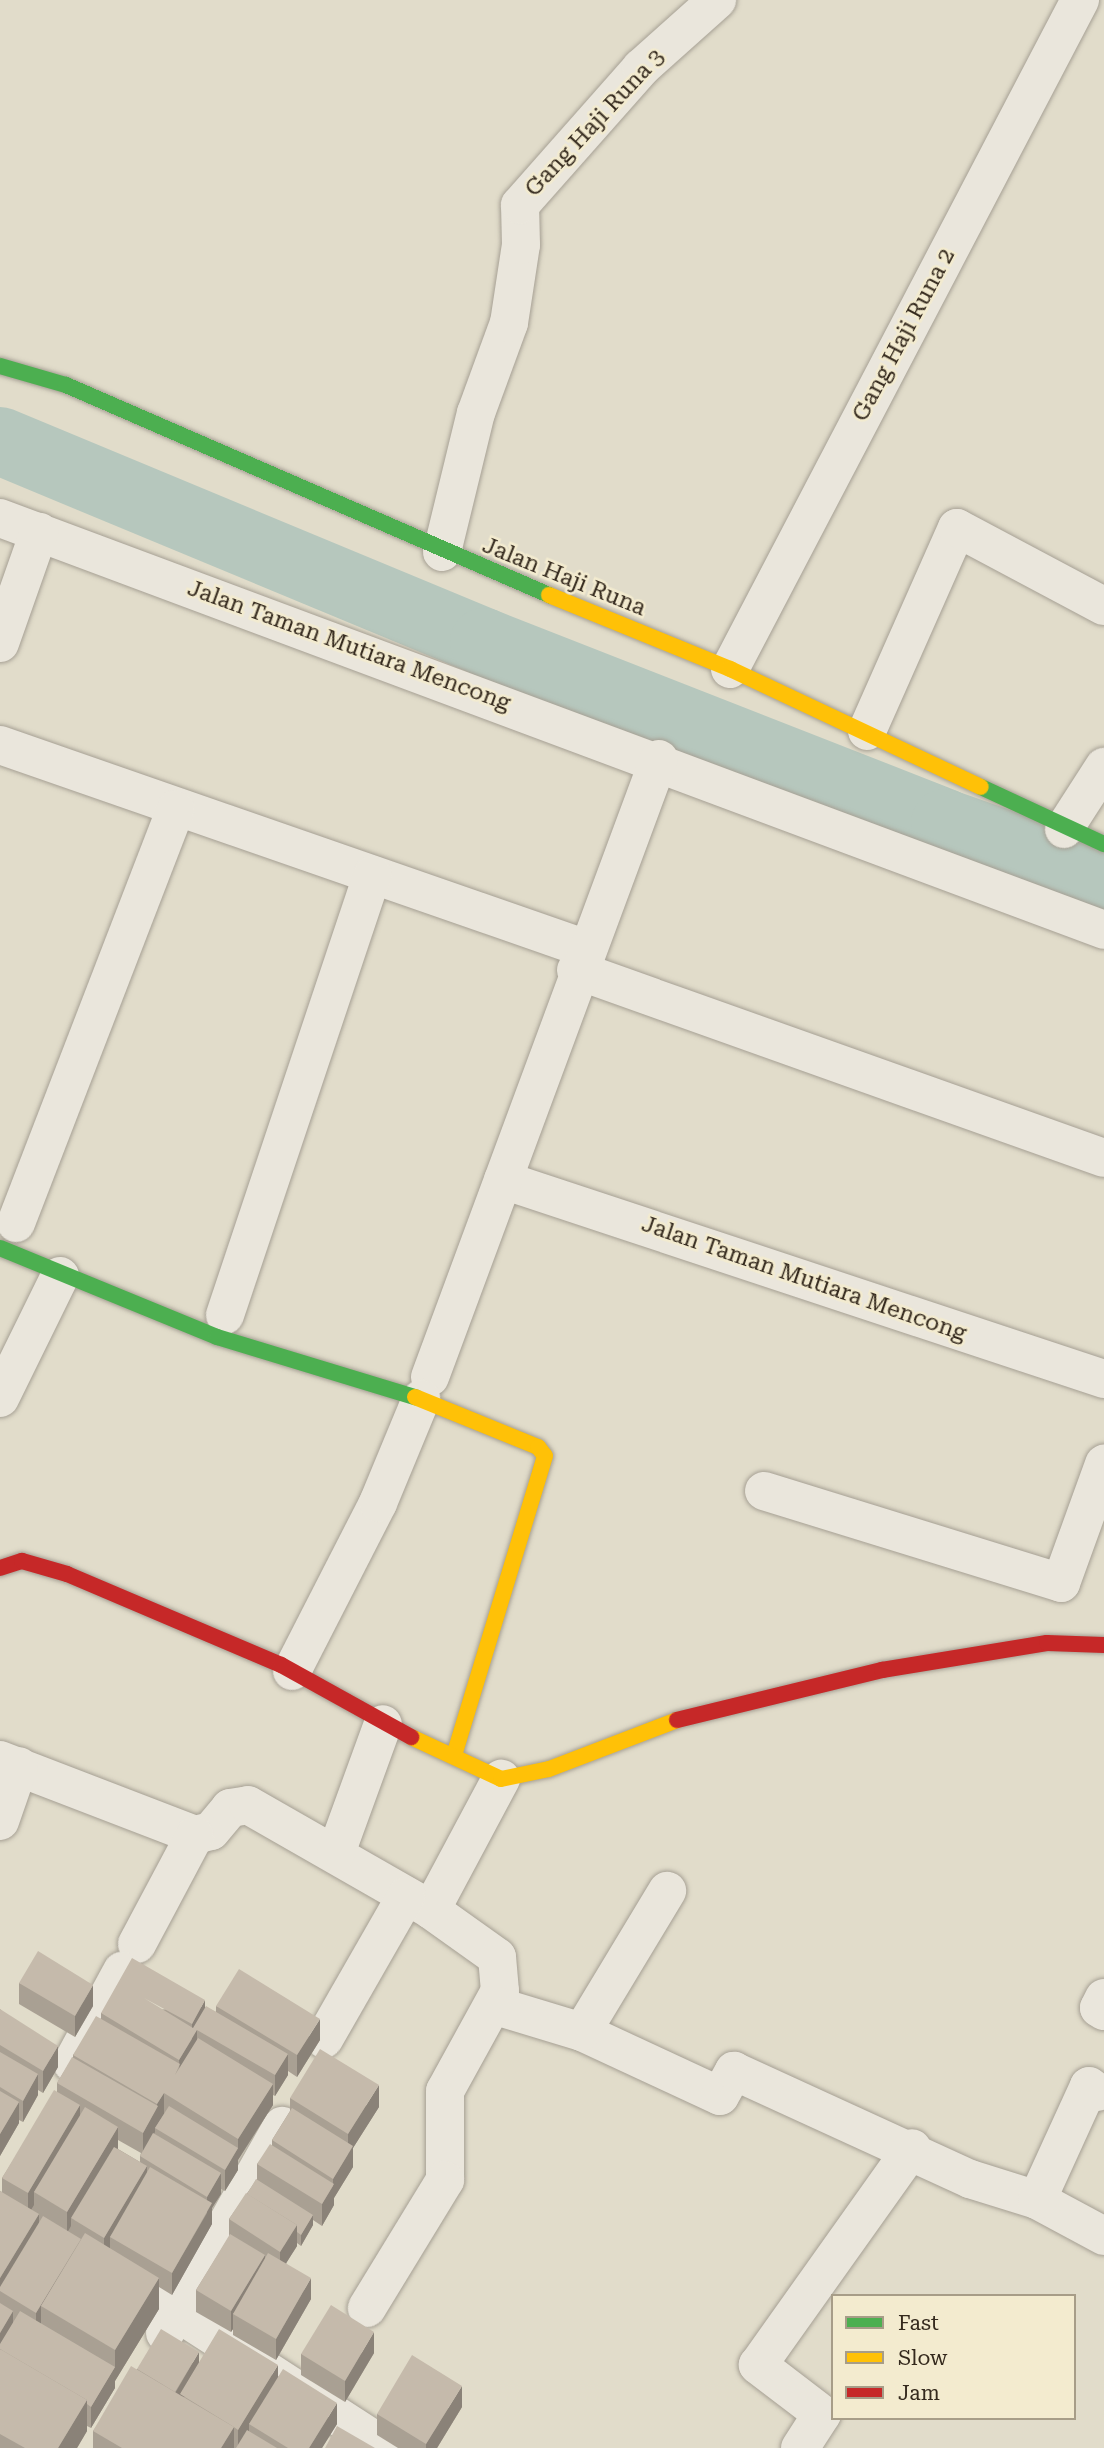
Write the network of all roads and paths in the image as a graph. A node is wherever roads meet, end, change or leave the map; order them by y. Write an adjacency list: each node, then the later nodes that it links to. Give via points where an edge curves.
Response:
1 (718, 0): 6 (street, Gang Haji Runa 3, via 641,68 520,205 521,245 509,323 476,413)
2 (1080, 0): 9 (street, Gang Haji Runa 2)
3 (0, 366): 6 (street, Jalan Haji Runa, via 66,385)
4 (0, 518): 5 (street, Jalan Taman Mutiara Mencong)
5 (39, 532): 8 (street); 12 (street, Jalan Taman Mutiara Mencong)
6 (442, 552): 9 (street, Jalan Haji Runa)
7 (1104, 606): 10 (street, via 957,528)
8 (0, 643)
9 (730, 669): 10 (street, Jalan Haji Runa)
10 (867, 731): 15 (street, Jalan Haji Runa)
11 (0, 745): 14 (street)
12 (659, 759): 18 (street, Jalan Taman Mutiara Mencong); 19 (street)
13 (1104, 767): 15 (street)
14 (175, 810): 17 (street); 22 (street)
15 (1064, 829): 16 (street, Jalan Haji Runa)
16 (1104, 844)
17 (372, 875): 19 (street); 24 (street)
18 (1104, 930)
19 (580, 959): 20 (street); 21 (street)
20 (1104, 1158)
21 (503, 1180): 25 (street, Jalan Taman Mutiara Mencong); 26 (street)
22 (8, 1236): 23 (street)
23 (60, 1276): 26 (street, via 217,1337); 27 (street)
24 (225, 1315)
25 (1104, 1379)
26 (426, 1388): 32 (street, via 378,1503); 34 (street, via 526,1439 545,1457)
27 (0, 1398)
28 (1104, 1464): 29 (street, via 1061,1583)
29 (764, 1491)
30 (0, 1568): 32 (street, via 22,1561 67,1574)
31 (1104, 1645): 36 (street, via 1047,1643 882,1670 665,1723 549,1769)
32 (292, 1671): 33 (street)
33 (383, 1724): 34 (street); 39 (street)
34 (454, 1755): 36 (street)
35 (9, 1763): 37 (street); 38 (street)
36 (501, 1779): 41 (street)
37 (0, 1821)
38 (195, 1835): 39 (street, via 211,1831 230,1808 248,1805); 48 (street)
39 (335, 1853): 41 (street)
40 (667, 1891): 45 (street)
41 (419, 1903): 43 (street, via 497,1957 500,1991); 46 (street)
42 (1104, 1998): 44 (street, via 1099,2008)
43 (493, 2005): 45 (street); 54 (street, via 445,2091 445,2180)
44 (1104, 2011)
45 (582, 2032): 50 (street, via 720,2096 734,2071)
46 (324, 2039)
47 (1102, 2089): 51 (street, via 1089,2086)
48 (58, 2090)
49 (299, 2095): 55 (street)
50 (912, 2148): 51 (street, via 970,2179); 59 (street, via 758,2365 822,2414)
51 (1037, 2200): 52 (street)
52 (1104, 2236)
53 (83, 2253): 55 (street)
54 (367, 2308)
55 (179, 2310): 56 (street); 57 (street)
56 (144, 2368)
57 (340, 2437): 58 (street)
58 (387, 2448)
59 (800, 2448)

